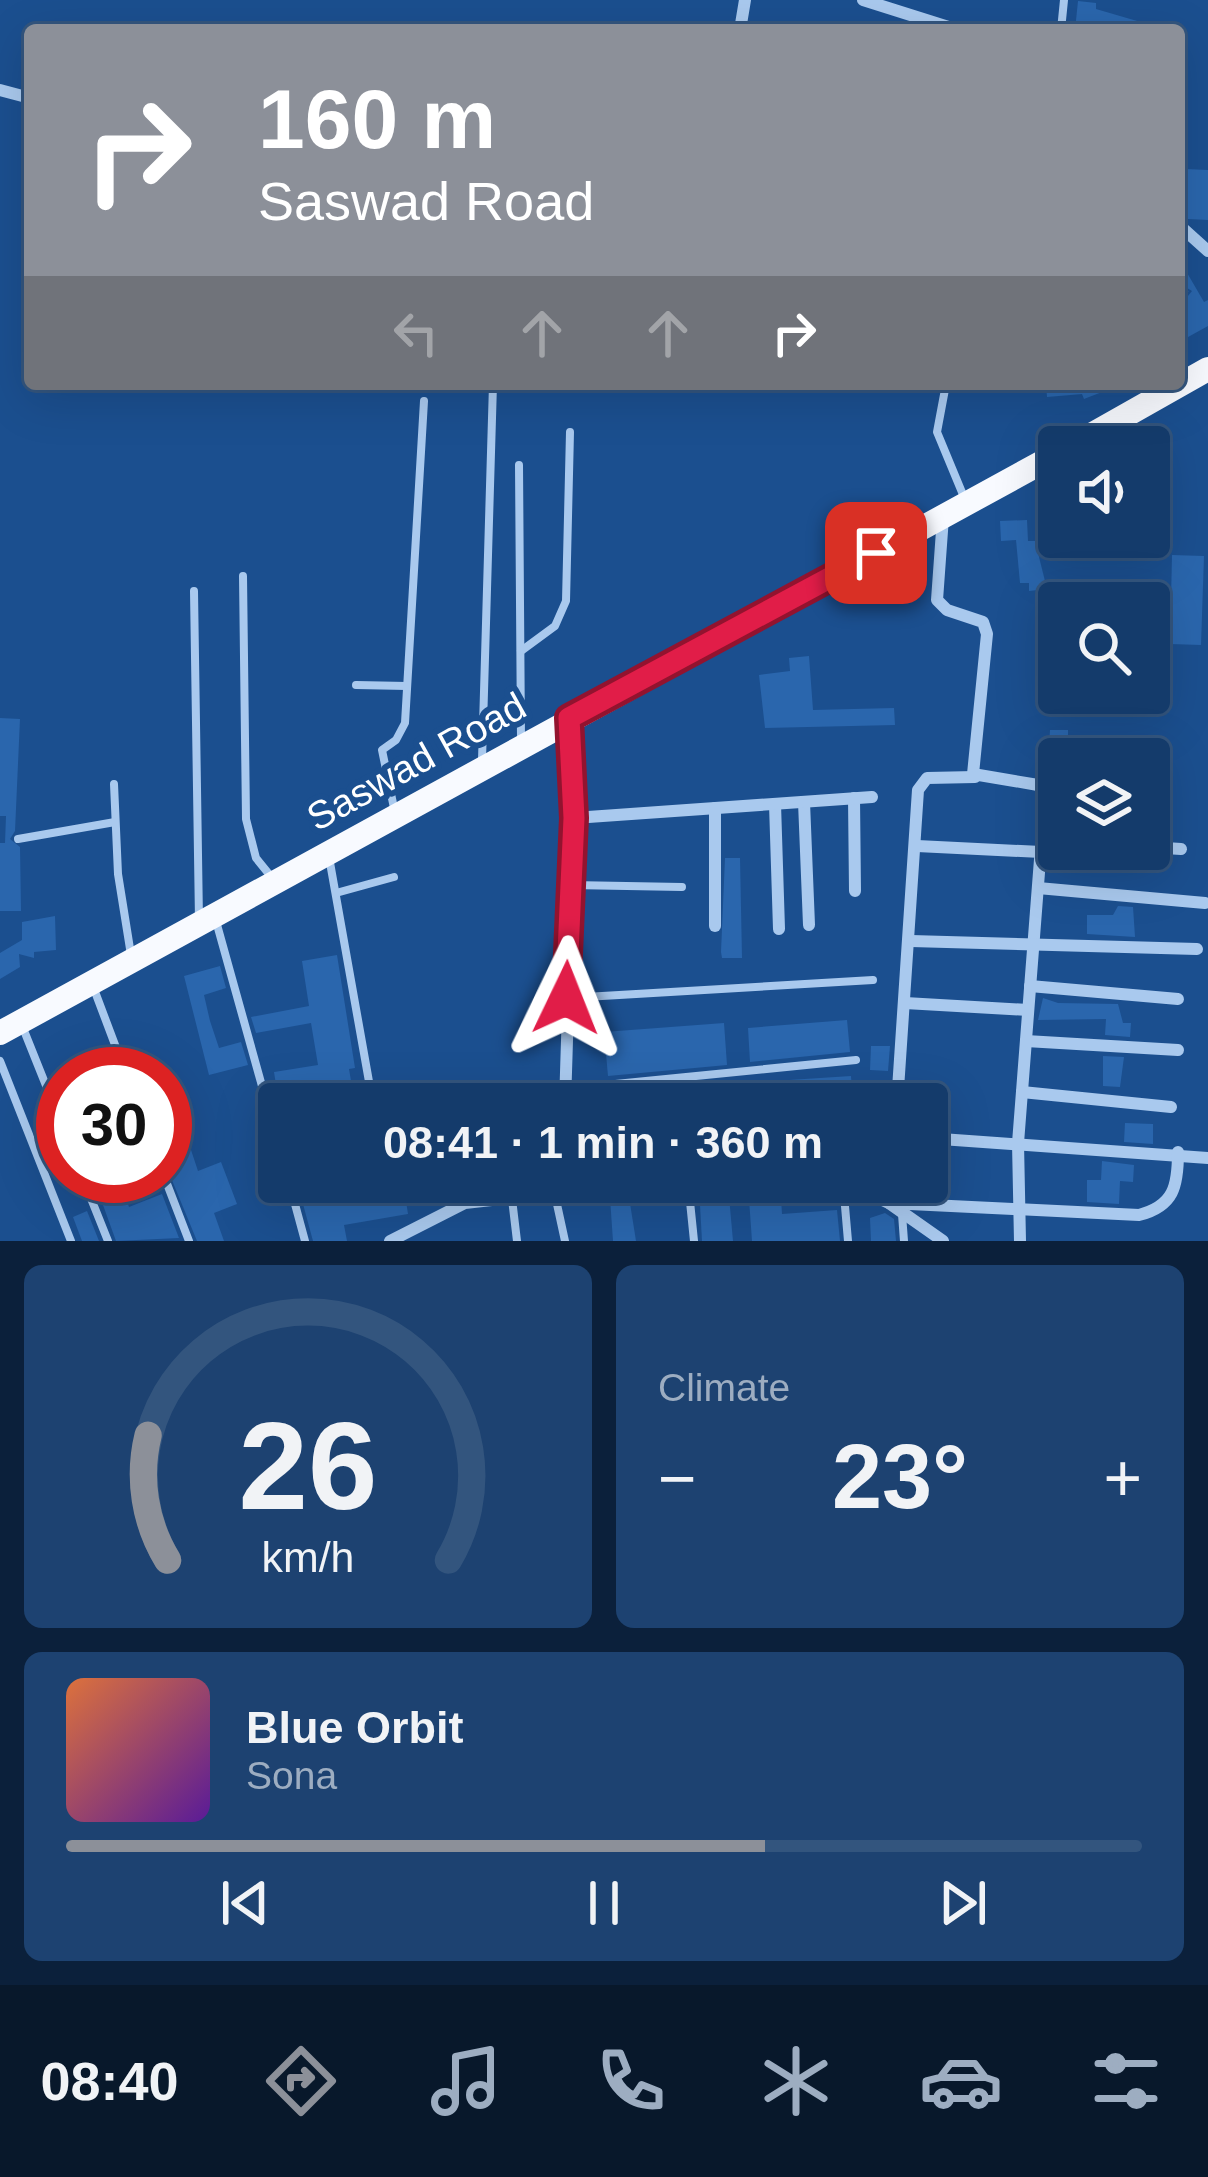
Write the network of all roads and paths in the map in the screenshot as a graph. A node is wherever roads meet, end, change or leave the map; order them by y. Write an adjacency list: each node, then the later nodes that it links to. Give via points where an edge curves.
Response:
1 (863, 0): 2 (street)
2 (939, 24)
3 (1185, 230): 4 (street)
4 (1208, 251)
5 (493, 390): 22 (lane)
6 (945, 390): 13 (lane, via 937,432)
7 (1160, 390): 9 (highway)
8 (424, 400): 19 (lane)
9 (1103, 426)
10 (571, 432): 17 (lane, via 566,602 555,626)
11 (1038, 464): 13 (highway, Saswad Road)
12 (519, 465): 17 (lane)
13 (966, 503): 14 (highway, Saswad Road)
14 (943, 516): 20 (highway, Saswad Road); 23 (street, via 937,600 983,622 987,634)
15 (243, 576): 42 (lane, via 246,819 256,858)
16 (194, 592): 49 (lane)
17 (520, 651): 21 (lane)
18 (356, 685): 19 (lane)
19 (407, 686): 31 (lane, via 401,733 382,750)
20 (569, 718): 21 (highway, Saswad Road); 32 (street)
21 (521, 744): 22 (highway, Saswad Road)
22 (482, 766): 31 (highway, Saswad Road)
23 (975, 777): 25 (street); 35 (street, via 920,782)
24 (114, 784): 33 (lane)
25 (1038, 787)
26 (872, 797): 27 (street)
27 (854, 798): 28 (street); 46 (street)
28 (804, 802): 29 (street); 51 (street)
29 (775, 804): 30 (street); 52 (street)
30 (715, 808): 32 (street); 50 (street)
31 (395, 814): 39 (highway, Saswad Road)
32 (574, 818): 43 (street)
33 (116, 823): 34 (lane); 56 (lane)
34 (18, 839)
35 (917, 846): 36 (street); 53 (street)
36 (1038, 847)
37 (1170, 848): 38 (street)
38 (1181, 849)
39 (328, 850): 42 (highway, Saswad Road); 47 (lane)
40 (1039, 870): 45 (street)
41 (394, 877): 47 (lane)
42 (274, 880): 49 (highway, Saswad Road)
43 (571, 885): 44 (lane); 60 (street)
44 (682, 887)
45 (1038, 888): 48 (street); 54 (street)
46 (855, 891)
47 (336, 893): 72 (lane)
48 (1205, 903)
49 (207, 918): 56 (highway, Saswad Road); 71 (lane)
50 (715, 926)
51 (809, 926)
52 (779, 928)
53 (911, 941): 54 (street); 62 (street)
54 (1033, 946): 55 (street); 59 (street)
55 (1197, 949)
56 (132, 959): 58 (highway, Saswad Road)
57 (873, 980): 60 (lane)
58 (92, 982): 64 (highway, Saswad Road); 66 (lane)
59 (1030, 986): 61 (street); 63 (street)
60 (566, 998): 73 (street)
61 (1178, 999)
62 (905, 1003): 63 (street); 75 (street)
63 (1028, 1010): 65 (street)
64 (10, 1027): 70 (lane)
65 (1026, 1041): 67 (street); 76 (street)
66 (116, 1047)
67 (1178, 1050)
68 (856, 1060): 74 (lane)
69 (0, 1061): 93 (lane)
70 (36, 1077)
71 (259, 1083)
72 (369, 1083)
73 (565, 1083)
74 (670, 1083)
75 (899, 1083)
76 (1022, 1092): 77 (street); 79 (street)
77 (1171, 1107)
78 (948, 1139): 79 (street)
79 (1018, 1143): 80 (street); 91 (street)
80 (1178, 1152): 81 (street); 91 (street, via 1176,1191 1151,1212)
81 (1208, 1158)
82 (93, 1203): 94 (lane)
83 (175, 1203): 95 (lane)
84 (295, 1203): 96 (lane)
85 (475, 1203): 97 (street, via 453,1206)
86 (513, 1203): 98 (lane)
87 (563, 1203): 99 (lane)
88 (690, 1203): 100 (lane)
89 (845, 1203): 101 (lane)
90 (889, 1203): 91 (street); 92 (street)
91 (1019, 1205): 104 (street)
92 (902, 1212): 102 (lane); 103 (street)
93 (71, 1241)
94 (108, 1241)
95 (190, 1241)
96 (305, 1241)
97 (390, 1241)
98 (517, 1241)
99 (565, 1241)
100 (694, 1241)
101 (848, 1241)
102 (904, 1241)
103 (943, 1241)
104 (1020, 1241)

